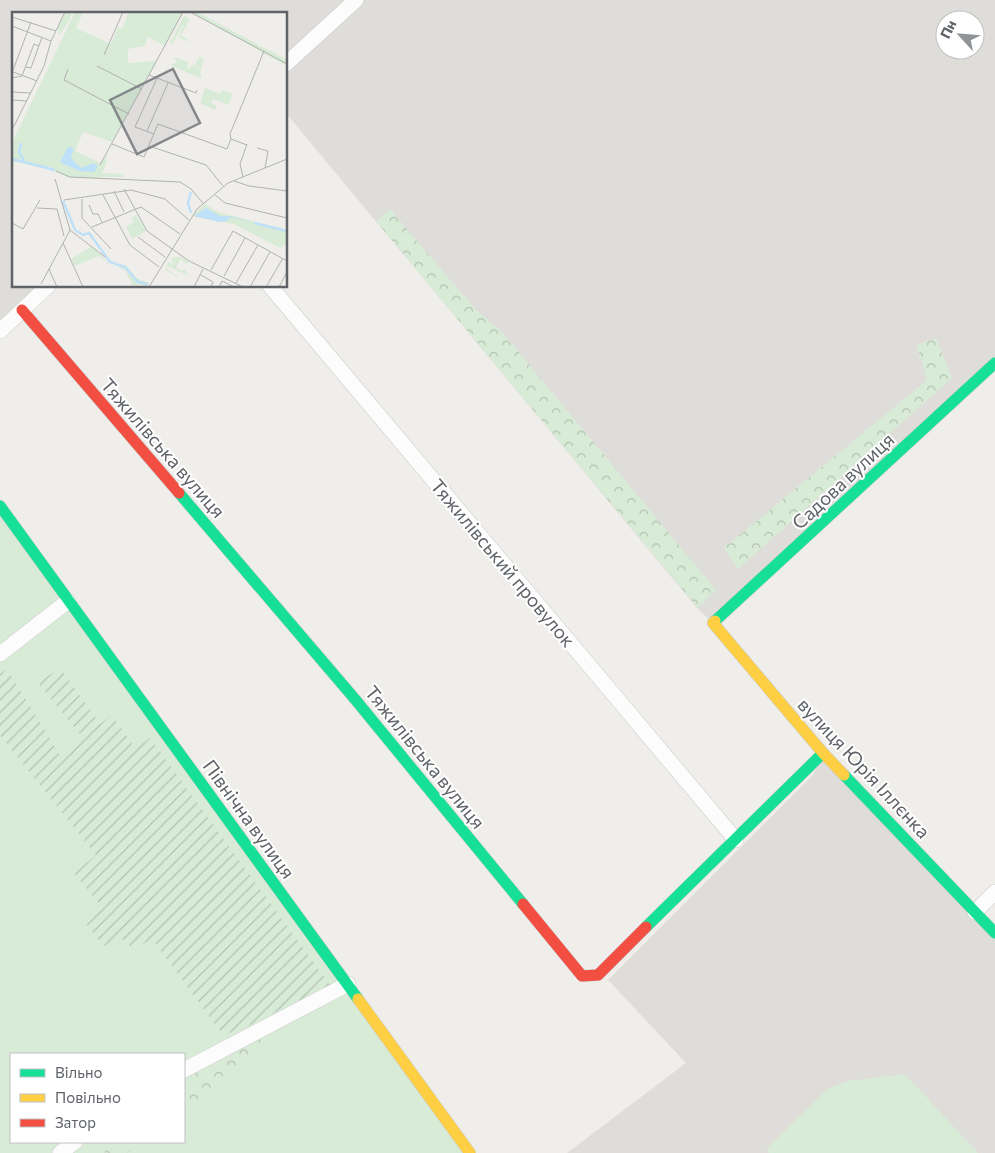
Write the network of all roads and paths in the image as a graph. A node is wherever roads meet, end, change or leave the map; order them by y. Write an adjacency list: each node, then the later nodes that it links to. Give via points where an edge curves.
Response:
1 (356, 0): 2 (street)
2 (288, 62)
3 (46, 288): 5 (street)
4 (272, 288): 13 (street, Тяжилівський провулок)
5 (22, 310): 6 (street); 13 (street, Тяжилівська вулиця, via 354,698 582,976 598,975)
6 (0, 331)
7 (995, 363): 10 (street, Садова вулиця)
8 (0, 506): 9 (street, Північна вулиця)
9 (68, 602): 11 (street); 17 (street, Північна вулиця)
10 (713, 623): 12 (street, вулиця Юрія Іллєнка)
11 (0, 654)
12 (823, 753): 13 (street, Тяжилівська вулиця); 15 (street, вулиця Юрія Іллєнка)
13 (736, 840)
14 (995, 892): 15 (street)
15 (975, 912): 16 (street, вулиця Юрія Іллєнка)
16 (995, 933)
17 (348, 984): 18 (street); 21 (street, Північна вулиця)
18 (185, 1069)
19 (74, 1143): 20 (street)
20 (60, 1153)
21 (470, 1153)

